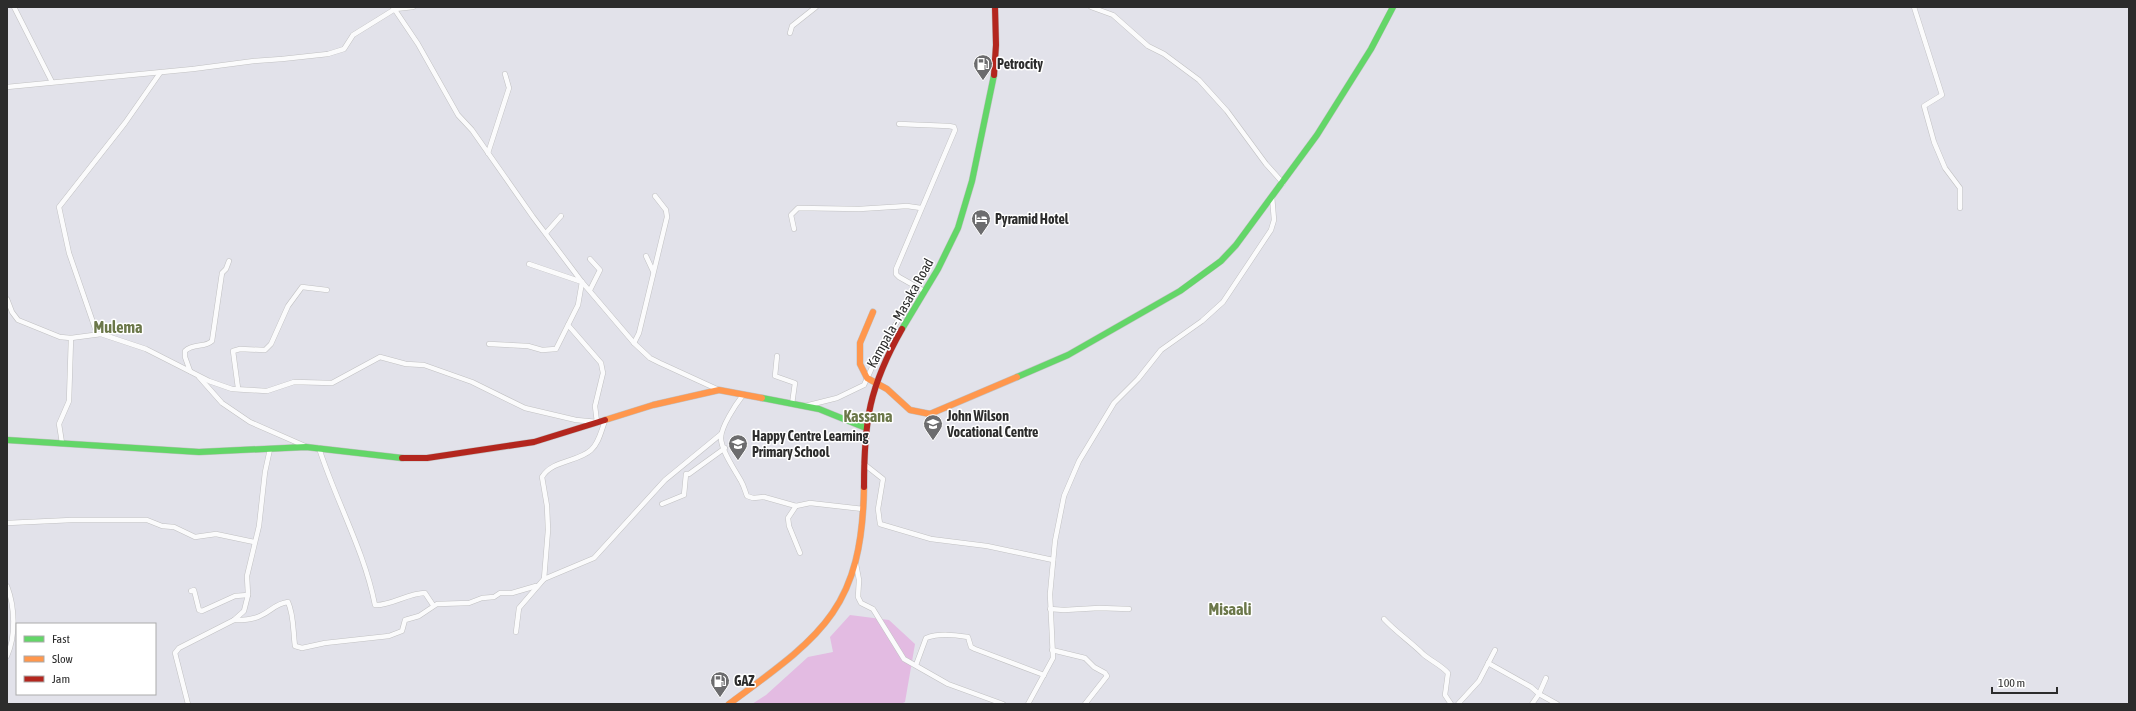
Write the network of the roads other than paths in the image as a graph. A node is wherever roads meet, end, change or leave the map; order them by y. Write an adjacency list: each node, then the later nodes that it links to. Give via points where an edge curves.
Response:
1 (14, 7): 12 (street)
2 (413, 7): 8 (street)
3 (816, 7): 9 (street, via 792,26)
4 (995, 7): 32 (street, Kampala - Masaka Road, via 995,75 963,215 952,242)
5 (1091, 7): 16 (street, via 1113,15 1148,46 1164,54 1199,80 1227,111)
6 (1393, 7): 16 (street, via 1343,95)
7 (1914, 7): 20 (street, via 1942,96 1924,106 1934,142 1945,168 1960,188)
8 (394, 8): 10 (street, via 353,35 347,46 338,51 282,60); 15 (street, via 418,44 453,108)
9 (790, 33)
10 (160, 73): 12 (street); 36 (street, via 125,123 59,207 69,253)
11 (505, 74): 15 (street, via 509,88)
12 (52, 82): 13 (street)
13 (7, 87)
14 (899, 124): 19 (street, via 949,126 955,130)
15 (488, 153): 23 (street)
16 (1283, 183): 18 (street)
17 (655, 196): 28 (street, via 668,217)
18 (1272, 196): 44 (street, via 1236,245 1204,275 1068,355 930,414 906,409 887,389); 67 (street, via 1274,220 1271,230 1226,298 1202,321 1161,350 1138,379 1114,402 1097,428 1064,496)
19 (921, 208): 22 (street, via 798,208 791,215); 32 (street, via 896,272)
20 (1960, 208)
21 (561, 216): 23 (street)
22 (794, 228)
23 (546, 233): 29 (street)
24 (646, 256): 28 (street)
25 (590, 259): 31 (street, via 600,270)
26 (229, 260): 41 (street, via 222,272 212,341 190,347 185,351 184,357)
27 (528, 264): 29 (street)
28 (653, 271): 38 (street, via 640,333)
29 (582, 282): 31 (street); 35 (street, via 578,305)
30 (327, 290): 45 (street, via 302,287 288,306 271,344 265,350 233,351)
31 (590, 290): 38 (street)
32 (921, 290): 43 (street, via 881,348); 44 (street, Kampala - Masaka Road)
33 (7, 299): 37 (street, via 18,320 60,337)
34 (874, 312): 43 (street, via 859,345 858,355)
35 (568, 325): 39 (street, via 556,349 542,350 528,346); 51 (street, via 601,363 603,373 595,406)
36 (97, 334): 37 (street); 41 (street, via 146,349)
37 (71, 338): 55 (street, via 69,401 59,424)
38 (634, 343): 46 (street, via 650,358)
39 (489, 344)
40 (777, 356): 48 (street, via 775,376 795,384)
41 (190, 371): 42 (street)
42 (197, 375): 45 (street, via 226,388); 56 (street, via 222,403 250,422)
43 (868, 379): 44 (street); 49 (street, via 864,385 848,393)
44 (876, 383): 52 (street, Kampala - Masaka Road)
45 (238, 388): 51 (street, via 267,392 294,382 332,383 380,357 406,364 424,365 472,382 525,408 576,420)
46 (719, 390): 47 (street); 50 (street, via 653,405)
47 (743, 394): 48 (street); 53 (street)
48 (792, 404): 49 (street)
49 (804, 406): 52 (street)
50 (605, 421): 51 (street); 69 (street, via 600,437 592,449 550,469 542,477 548,530)
51 (597, 422): 57 (street, via 534,442 427,458 393,458)
52 (866, 428): 60 (street, Kampala - Masaka Road)
53 (722, 434): 58 (street, via 721,440); 69 (street, via 666,480 594,558)
54 (7, 440): 55 (street)
55 (62, 443): 59 (street, via 199,452)
56 (306, 447): 57 (street); 59 (street)
57 (319, 448): 74 (street, via 370,583 375,605 382,605 408,595 425,593)
58 (725, 448): 61 (street, via 686,474 684,495); 62 (street, via 747,496 764,497)
59 (270, 449): 65 (street, via 264,472)
60 (863, 464): 63 (street, Kampala - Masaka Road); 67 (street, via 883,479 878,509 881,525 896,527 932,540 986,546)
61 (662, 504)
62 (796, 506): 63 (street, via 810,503); 66 (street, via 788,518)
63 (863, 509): 68 (street, Kampala - Masaka Road)
64 (7, 523): 65 (street, via 146,520 174,527 195,537 216,534)
65 (254, 542): 73 (street, via 247,576)
66 (800, 553)
67 (1053, 560): 75 (street)
68 (856, 563): 84 (street, via 858,597 861,603 873,608 901,656); 89 (street, Kampala - Masaka Road, via 842,599 821,628 790,657)
69 (544, 579): 71 (street)
70 (7, 586): 82 (street, via 13,622 11,646)
71 (536, 586): 74 (street, via 469,603); 79 (street, via 519,608)
72 (191, 591): 73 (street, via 194,590 199,610 202,611 235,596)
73 (248, 595): 78 (street, via 244,611)
74 (433, 605): 78 (street, via 419,616 404,620 404,628 399,634 302,648 295,646 292,610 288,602 278,603 261,616)
75 (1050, 608): 76 (street); 80 (street)
76 (1129, 609)
77 (1384, 618): 93 (street, via 1413,646 1448,673 1445,695)
78 (234, 620): 88 (street, via 176,650)
79 (516, 632)
80 (1052, 650): 85 (street, via 1052,661); 92 (street, via 1085,658 1107,676)
81 (1495, 650): 83 (street)
82 (7, 656)
83 (1488, 663): 87 (street); 94 (street, via 1479,681)
84 (916, 665): 85 (street, via 926,638 953,635 968,637 975,650); 90 (street, via 948,684)
85 (1044, 675): 91 (street)
86 (1546, 678): 87 (street)
87 (1540, 694): 95 (street); 96 (street)
88 (188, 704)
89 (729, 704)
90 (1003, 704)
91 (1028, 704)
92 (1085, 704)
93 (1451, 704)
94 (1458, 704)
95 (1532, 704)
96 (1557, 704)

